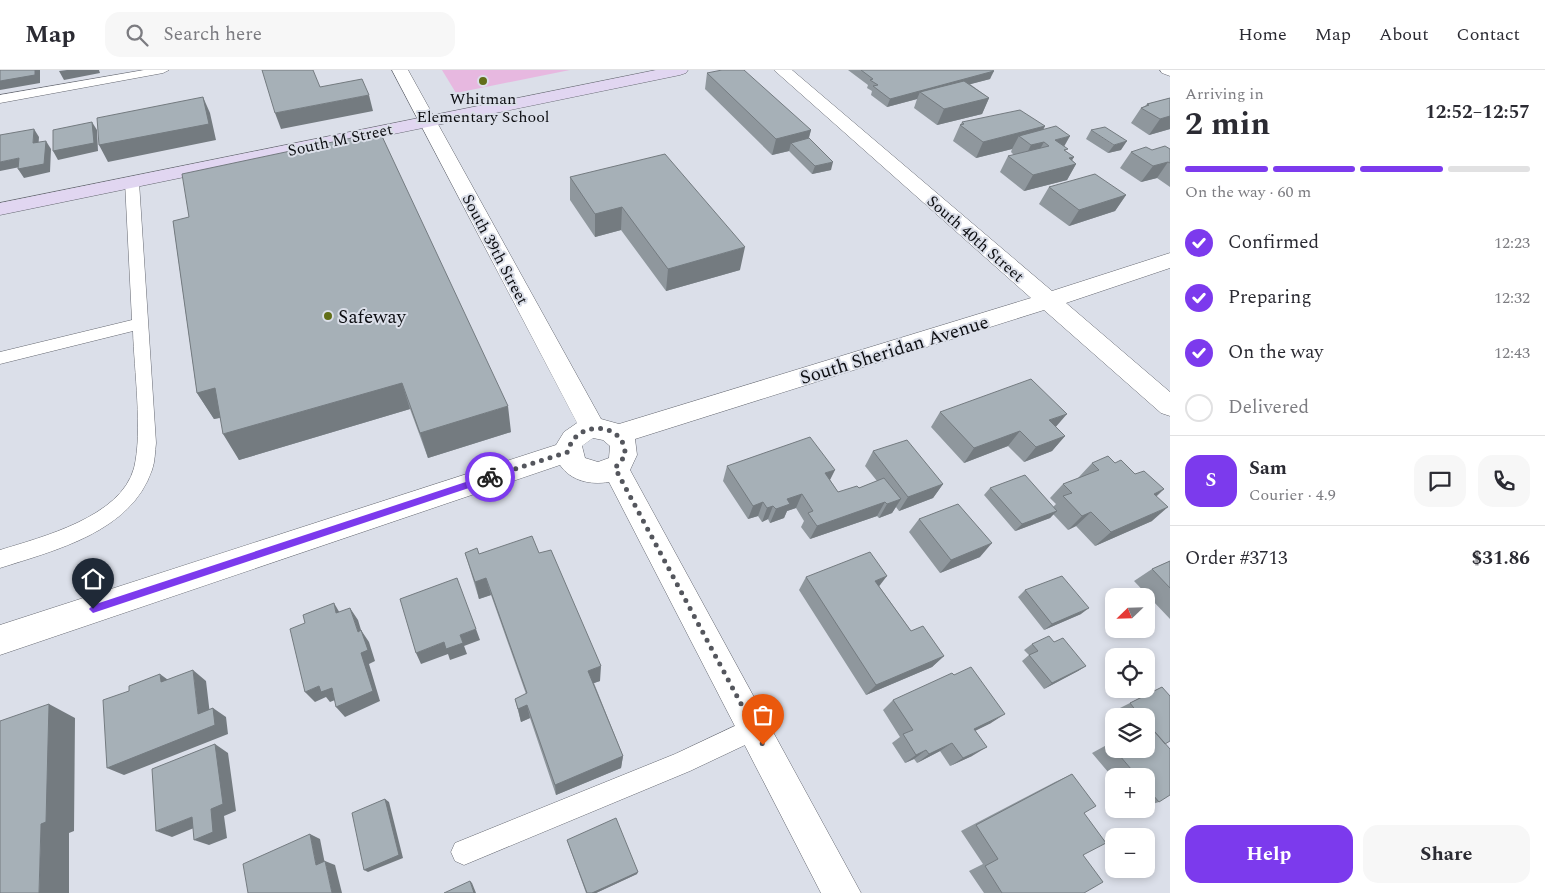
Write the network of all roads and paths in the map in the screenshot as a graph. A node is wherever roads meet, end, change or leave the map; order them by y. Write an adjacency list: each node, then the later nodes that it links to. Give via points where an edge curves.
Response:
1 (163, 70): 5 (lane)
2 (400, 70): 6 (street, South 39th Street)
3 (680, 70): 6 (street, South M Street)
4 (782, 70): 10 (street, South 40th Street)
5 (0, 99)
6 (427, 120): 7 (street, South M Street); 14 (street, South 39th Street)
7 (132, 182): 8 (street, South M Street); 11 (lane)
8 (0, 209)
9 (1170, 260): 10 (street, South Sheridan Avenue)
10 (1048, 301): 13 (street, South 40th Street); 14 (street, South Sheridan Avenue)
11 (140, 324): 12 (lane); 17 (lane, via 147,450 146,464 140,477 122,503 99,521 50,544)
12 (0, 358)
13 (1170, 406)
14 (605, 432): 15 (street, via 578,433 572,439); 16 (street, via 623,441 625,456)
15 (568, 452): 16 (street, via 575,464 590,472 607,472); 18 (street)
16 (615, 468): 19 (street)
17 (0, 559)
18 (0, 640)
19 (754, 729): 20 (lane, via 682,763); 21 (street)
20 (464, 852)
21 (842, 893)

